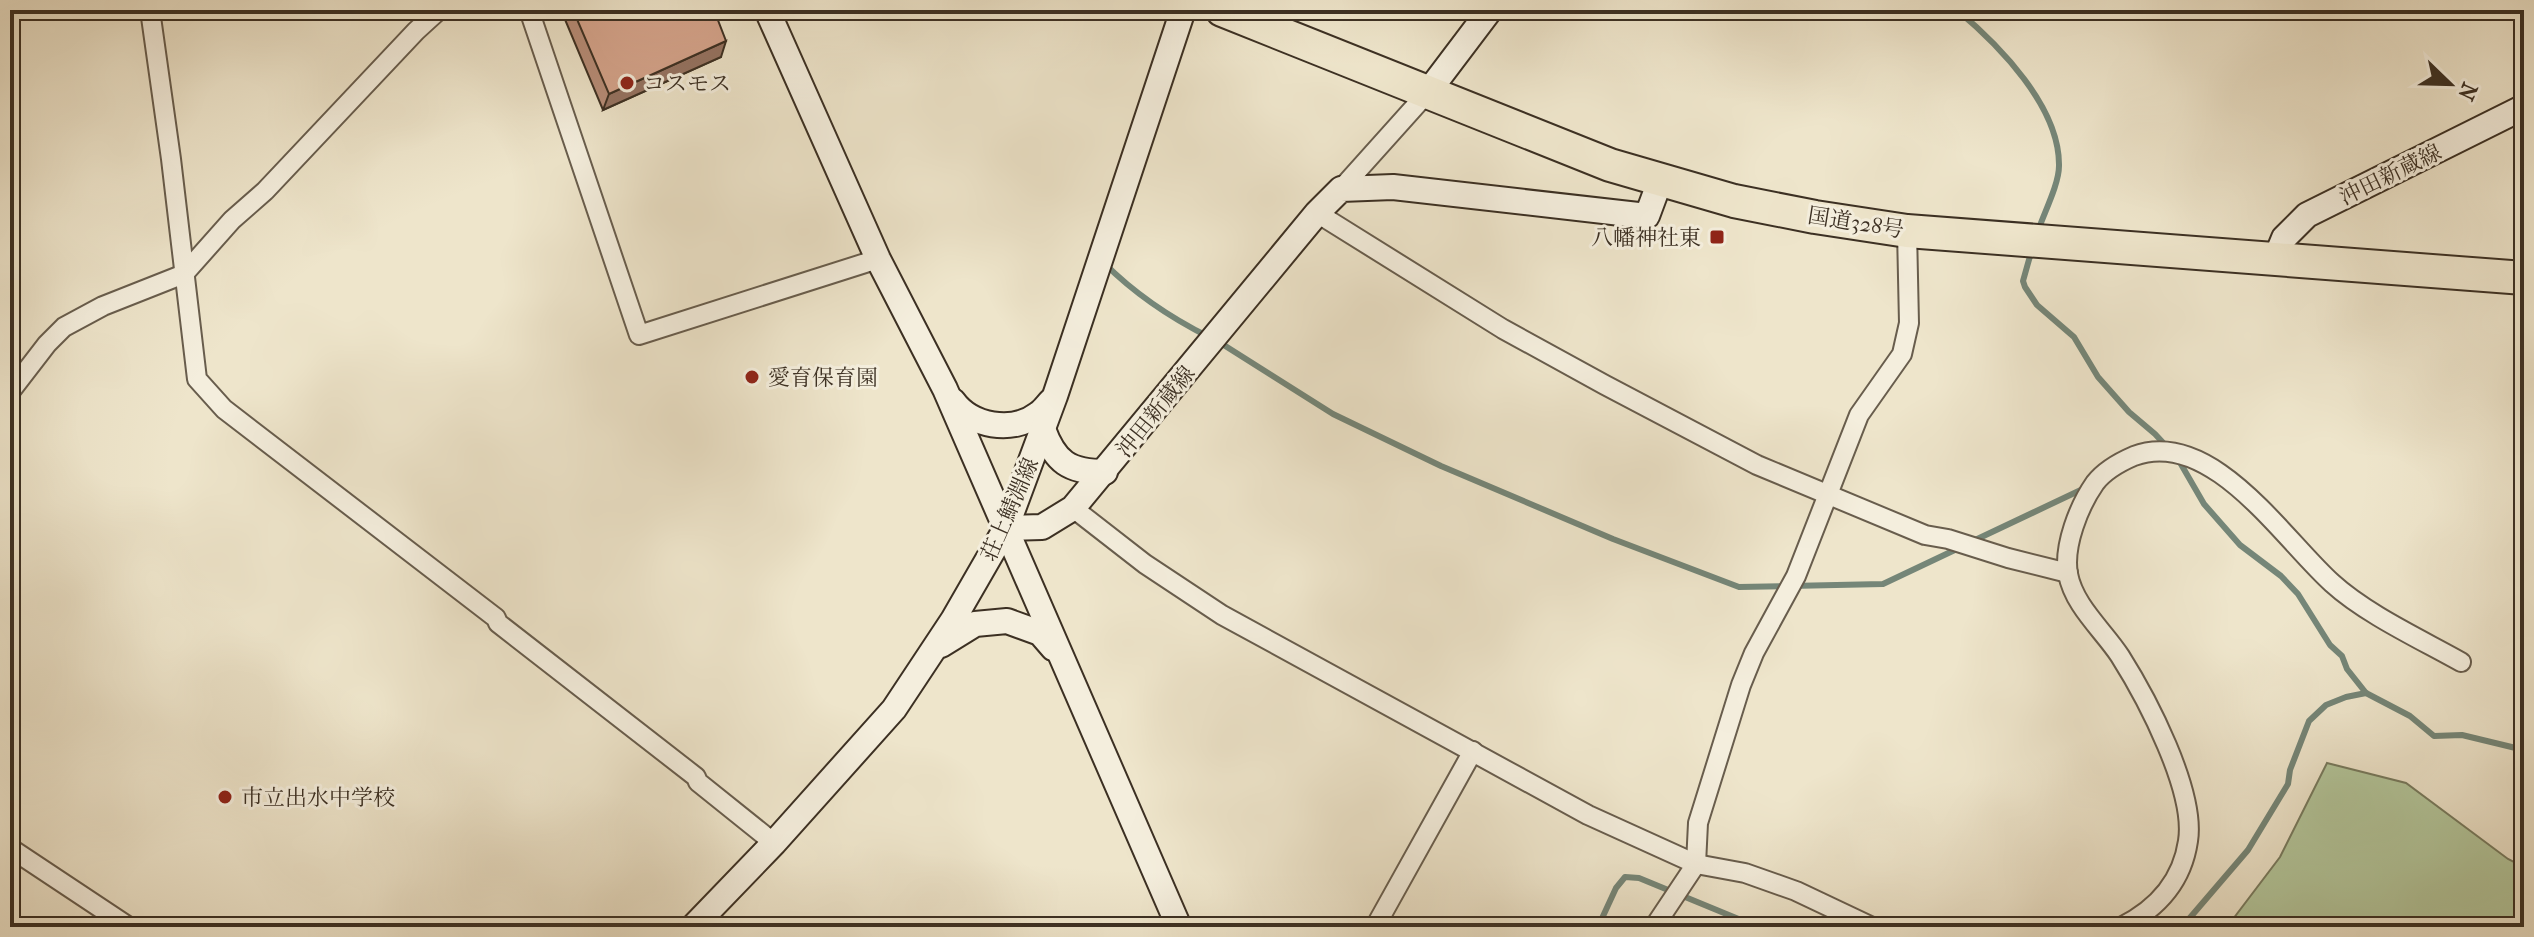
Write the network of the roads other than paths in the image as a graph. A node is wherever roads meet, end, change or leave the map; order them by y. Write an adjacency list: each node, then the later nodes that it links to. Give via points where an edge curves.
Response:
1 (150, 10): 16 (street)
2 (439, 10): 16 (street)
3 (529, 10): 14 (street, via 639,335)
4 (767, 10): 14 (main road)
5 (1183, 10): 20 (main road, 荘上鯖淵線)
6 (1222, 10): 8 (highway, 国道328号)
7 (1490, 10): 8 (main road)
8 (1428, 92): 10 (highway, 国道328号); 11 (street)
9 (2524, 107): 15 (main road, 沖田新蔵線, via 2307,215 2284,238)
10 (1660, 181): 11 (main road, via 1647,216 1393,187); 13 (highway, 国道328号, via 1748,204)
11 (1341, 189): 12 (main road, 沖田新蔵線)
12 (1317, 213): 22 (main road, 沖田新蔵線); 23 (street, via 1503,329 1757,465)
13 (1907, 231): 15 (highway, 国道328号); 23 (street, via 1909,323 1902,354 1859,415)
14 (878, 259): 18 (main road)
15 (2275, 260): 17 (highway, 国道328号)
16 (184, 274): 19 (street, via 64,327); 31 (street, via 197,379 224,409 496,618)
17 (2524, 278)
18 (945, 389): 20 (main road, via 960,411 984,424 1011,426 1036,416); 25 (main road)
19 (10, 392)
20 (1055, 396): 21 (main road, 荘上鯖淵線)
21 (1043, 429): 22 (main road, via 1058,458 1084,472); 25 (main road, 荘上鯖淵線)
22 (1105, 472): 24 (main road, 沖田新蔵線)
23 (1828, 493): 26 (street, via 1925,535); 33 (street, via 1796,576 1741,685 1698,823)
24 (1073, 508): 25 (main road, 沖田新蔵線, via 1042,527); 30 (street, via 1222,615)
25 (1006, 528): 27 (main road, 荘上鯖淵線); 28 (main road)
26 (2068, 573): 29 (street, via 2077,514 2097,481 2119,462 2143,453 2190,456 2216,471 2269,517 2354,601); 40 (street, via 2153,713 2187,811 2189,838 2173,883 2163,899)
27 (934, 649): 28 (main road, via 975,624 1007,621 1040,633); 31 (main road, 荘上鯖淵線, via 894,709)
28 (1062, 659): 36 (main road)
29 (2461, 662)
30 (1473, 751): 33 (street, via 1588,815); 37 (street)
31 (774, 843): 35 (main road, 荘上鯖淵線)
32 (10, 848): 34 (street)
33 (1696, 864): 38 (street); 39 (street, via 1745,873 1796,891)
34 (129, 927)
35 (693, 927)
36 (1179, 927)
37 (1375, 927)
38 (1654, 927)
39 (1872, 927)
40 (2121, 927)

